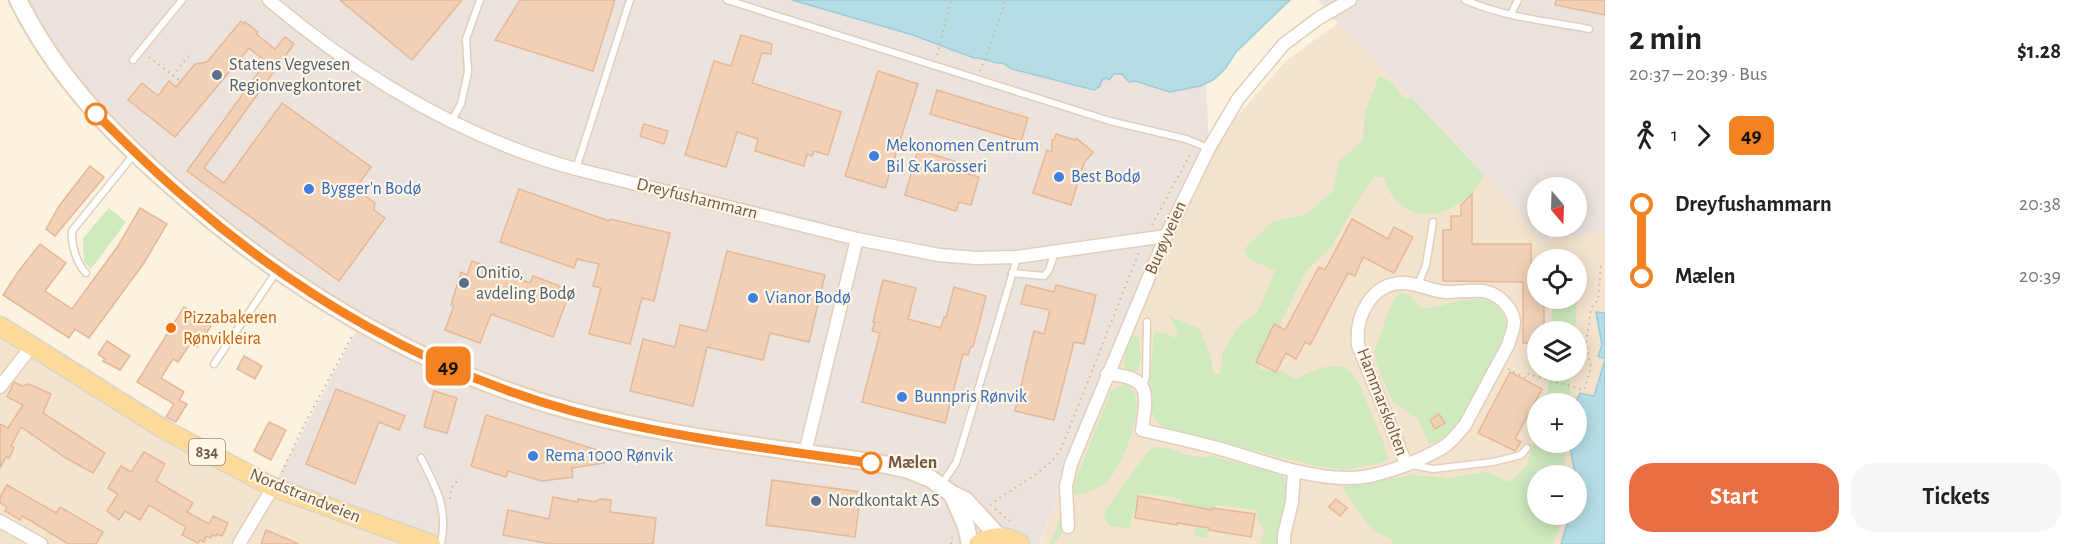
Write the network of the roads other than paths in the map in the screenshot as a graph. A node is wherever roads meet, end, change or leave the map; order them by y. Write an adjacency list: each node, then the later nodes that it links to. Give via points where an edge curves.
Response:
1 (18, 0): 15 (street, via 54,62 87,104)
2 (182, 0): 12 (lane)
3 (269, 0): 13 (street, Dreyfushammarn, via 373,78)
4 (480, 0): 13 (lane, via 466,39 468,72 461,104)
5 (630, 0): 16 (lane)
6 (728, 0): 14 (lane, via 1110,121)
7 (1350, 0): 14 (street, Burøyveien, via 1284,44 1238,99)
8 (1465, 0): 10 (lane)
9 (1518, 0): 10 (lane)
10 (1510, 14): 11 (lane)
11 (1589, 29)
12 (133, 60)
13 (451, 122): 16 (street, Dreyfushammarn)
14 (1209, 148): 18 (street, Burøyveien)
15 (135, 153): 22 (street, via 198,209); 23 (lane, via 72,231 80,267)
16 (576, 169): 19 (street, Dreyfushammarn)
17 (1434, 222): 25 (lane)
18 (1166, 236): 20 (street, Dreyfushammarn); 30 (street, Burøyveien)
19 (857, 239): 21 (street, Dreyfushammarn, via 939,255); 34 (street)
20 (1055, 252): 21 (street, Dreyfushammarn); 24 (lane, via 1044,276)
21 (1017, 257): 24 (lane)
22 (278, 270): 29 (lane); 34 (street, via 360,324 414,351 541,401 663,431)
23 (86, 273)
24 (1012, 273): 39 (lane)
25 (1418, 286): 36 (street, Hammarskolten, via 1396,284 1376,293 1368,301 1357,334); 36 (street, Hammarskolten, via 1444,292 1484,291 1497,296 1514,321 1508,345 1465,425 1444,447)
26 (1147, 322): 32 (lane)
27 (0, 326): 28 (main road, Nordstrandveien / 834)
28 (31, 347): 31 (street); 38 (main road, Nordstrandveien / 834, via 165,430)
29 (214, 364)
30 (1107, 374): 32 (street, via 1125,375); 41 (street, Burøyveien, via 1071,464 1066,486)
31 (0, 387)
32 (1143, 387): 37 (street, Hammarskolten, via 1146,397 1142,430)
33 (1527, 448): 36 (lane, via 1521,455 1493,462 1433,469)
34 (805, 453): 39 (street, via 900,467 923,475)
35 (421, 458): 46 (lane, via 442,508)
36 (1406, 464): 37 (street, Hammarskolten, via 1348,479)
37 (1294, 471): 50 (street)
38 (276, 482): 44 (street); 45 (main road, Nordstrandveien / 834)
39 (946, 490): 42 (street, via 965,500); 47 (street, via 966,526)
40 (0, 520): 43 (street)
41 (1068, 526)
42 (999, 537): 48 (main road); 49 (main road)
43 (41, 544)
44 (239, 544)
45 (430, 544)
46 (441, 544)
47 (970, 544)
48 (978, 544)
49 (1020, 544)
50 (1284, 544)

